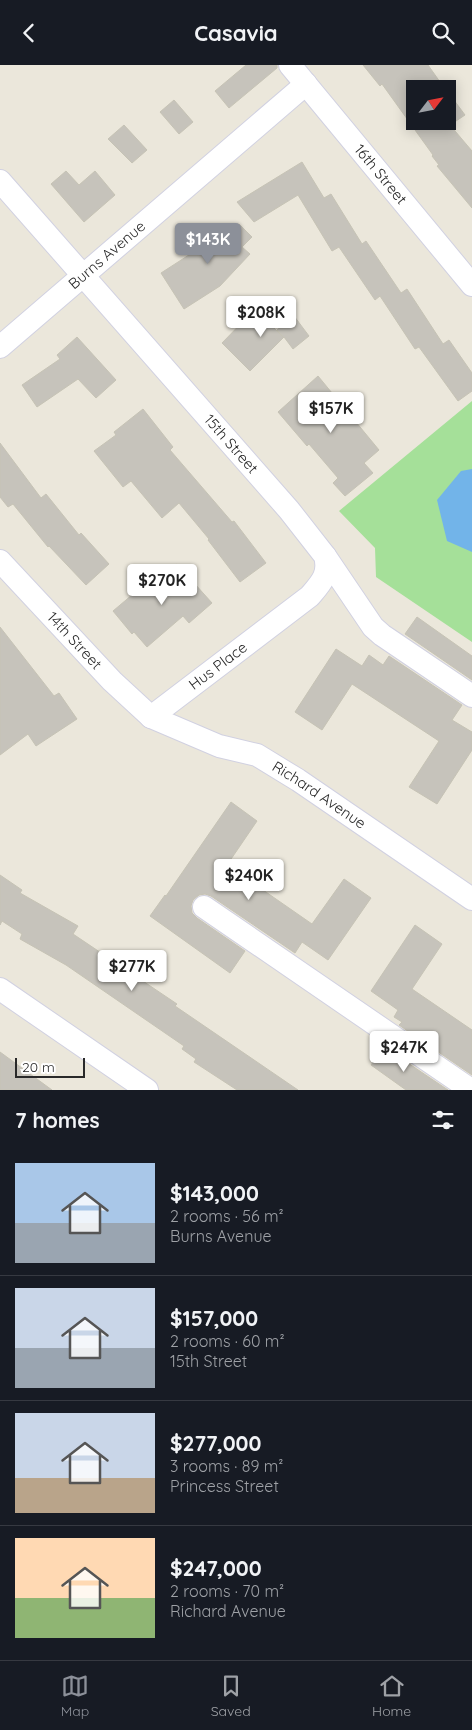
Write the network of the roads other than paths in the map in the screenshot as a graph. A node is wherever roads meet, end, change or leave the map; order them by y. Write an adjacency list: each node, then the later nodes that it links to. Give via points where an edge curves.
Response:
1 (290, 65): 2 (street, 16th Street)
2 (306, 84): 4 (street, Burns Avenue); 5 (street, 16th Street)
3 (0, 181): 4 (street, 15th Street)
4 (83, 276): 6 (street, Burns Avenue); 7 (street, 15th Street, via 289,510)
5 (472, 285)
6 (0, 347)
7 (325, 556): 9 (street, 15th Street, via 373,627); 10 (street, Hus Place, via 327,563 323,581 310,596)
8 (0, 561): 10 (street, 14th Street, via 112,681)
9 (472, 696)
10 (152, 717): 11 (street, Richard Avenue, via 219,746 257,755)
11 (472, 899)
12 (204, 907): 15 (street)
13 (0, 989): 14 (street)
14 (148, 1090)
15 (471, 1090)

